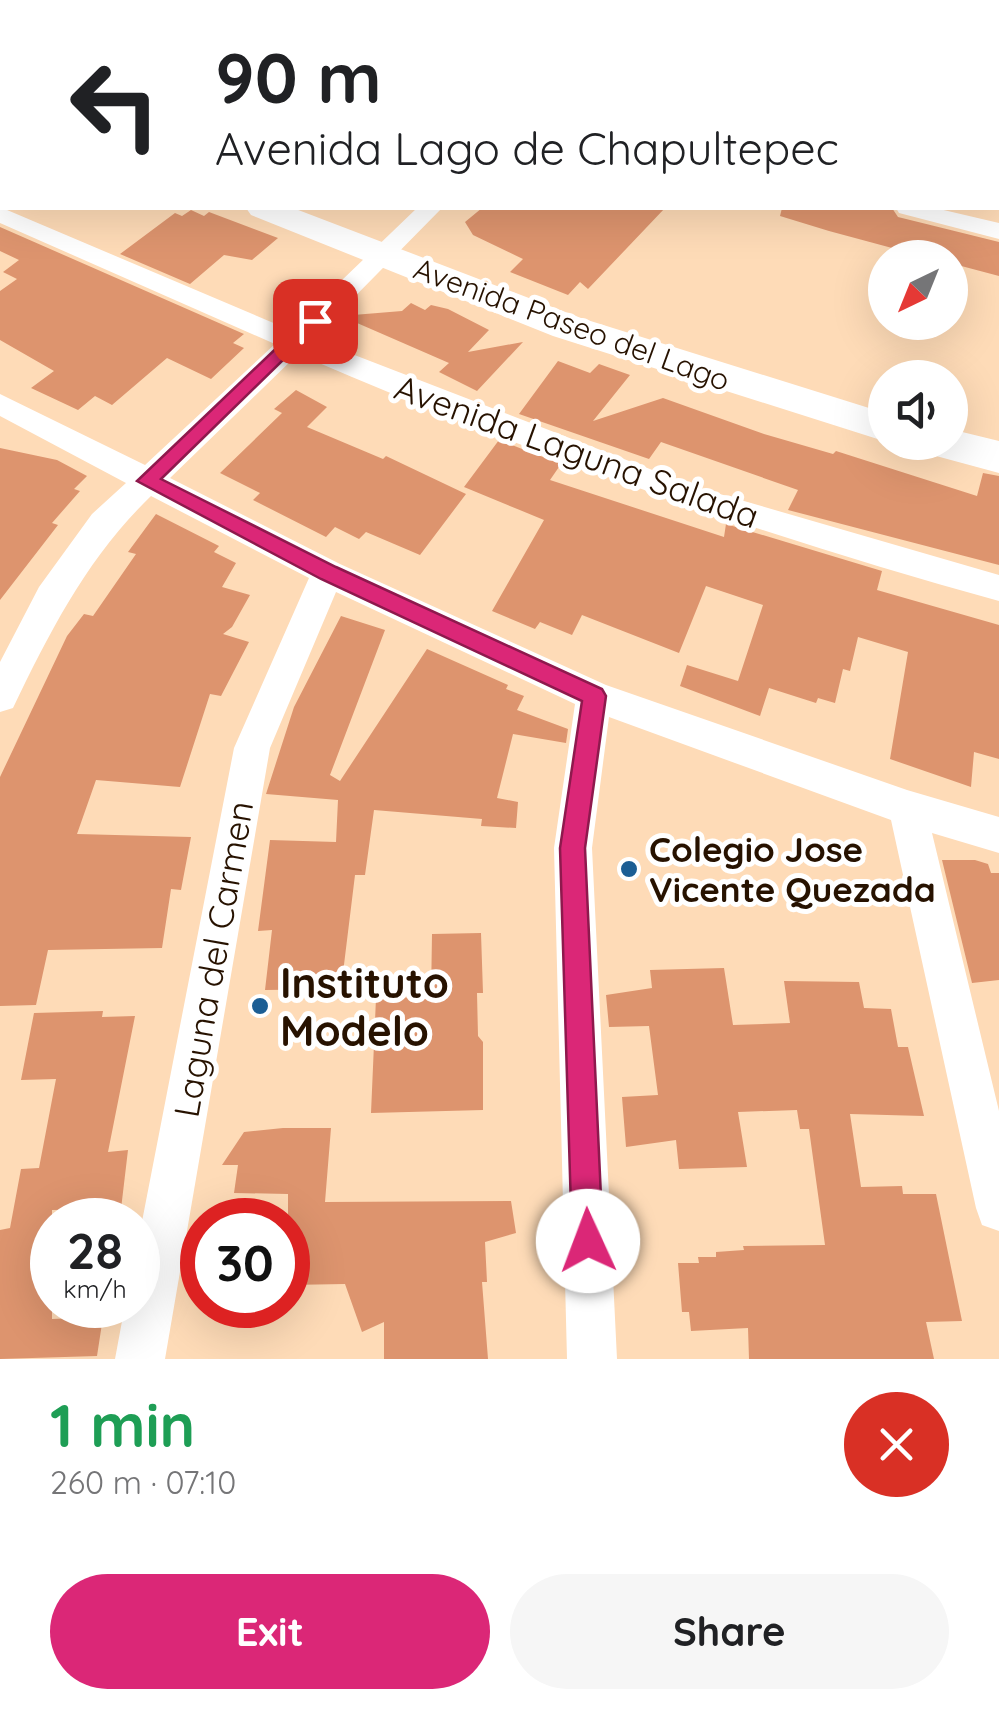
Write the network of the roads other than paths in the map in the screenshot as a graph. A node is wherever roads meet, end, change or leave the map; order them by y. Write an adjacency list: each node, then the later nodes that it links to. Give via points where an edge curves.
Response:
1 (278, 210): 6 (main road, Avenida Paseo del Lago)
2 (428, 210): 6 (street)
3 (916, 210): 5 (street)
4 (0, 214): 7 (street, Avenida Laguna Salada)
5 (999, 230)
6 (385, 256): 7 (street); 9 (main road, Avenida Paseo del Lago, via 683,368)
7 (291, 343): 12 (street); 14 (street, Avenida Laguna Salada, via 644,482)
8 (0, 404): 12 (street)
9 (868, 423)
10 (968, 449): 11 (main road)
11 (999, 457)
12 (147, 481): 13 (street); 15 (street, via 103,523 51,596)
13 (328, 573): 16 (street); 20 (street, Laguna del Carmen, via 252,748)
14 (999, 588)
15 (0, 696)
16 (594, 696): 17 (street); 21 (street, via 573,848)
17 (908, 808): 18 (street); 19 (street)
18 (999, 834)
19 (999, 1208)
20 (140, 1359)
21 (592, 1359)

